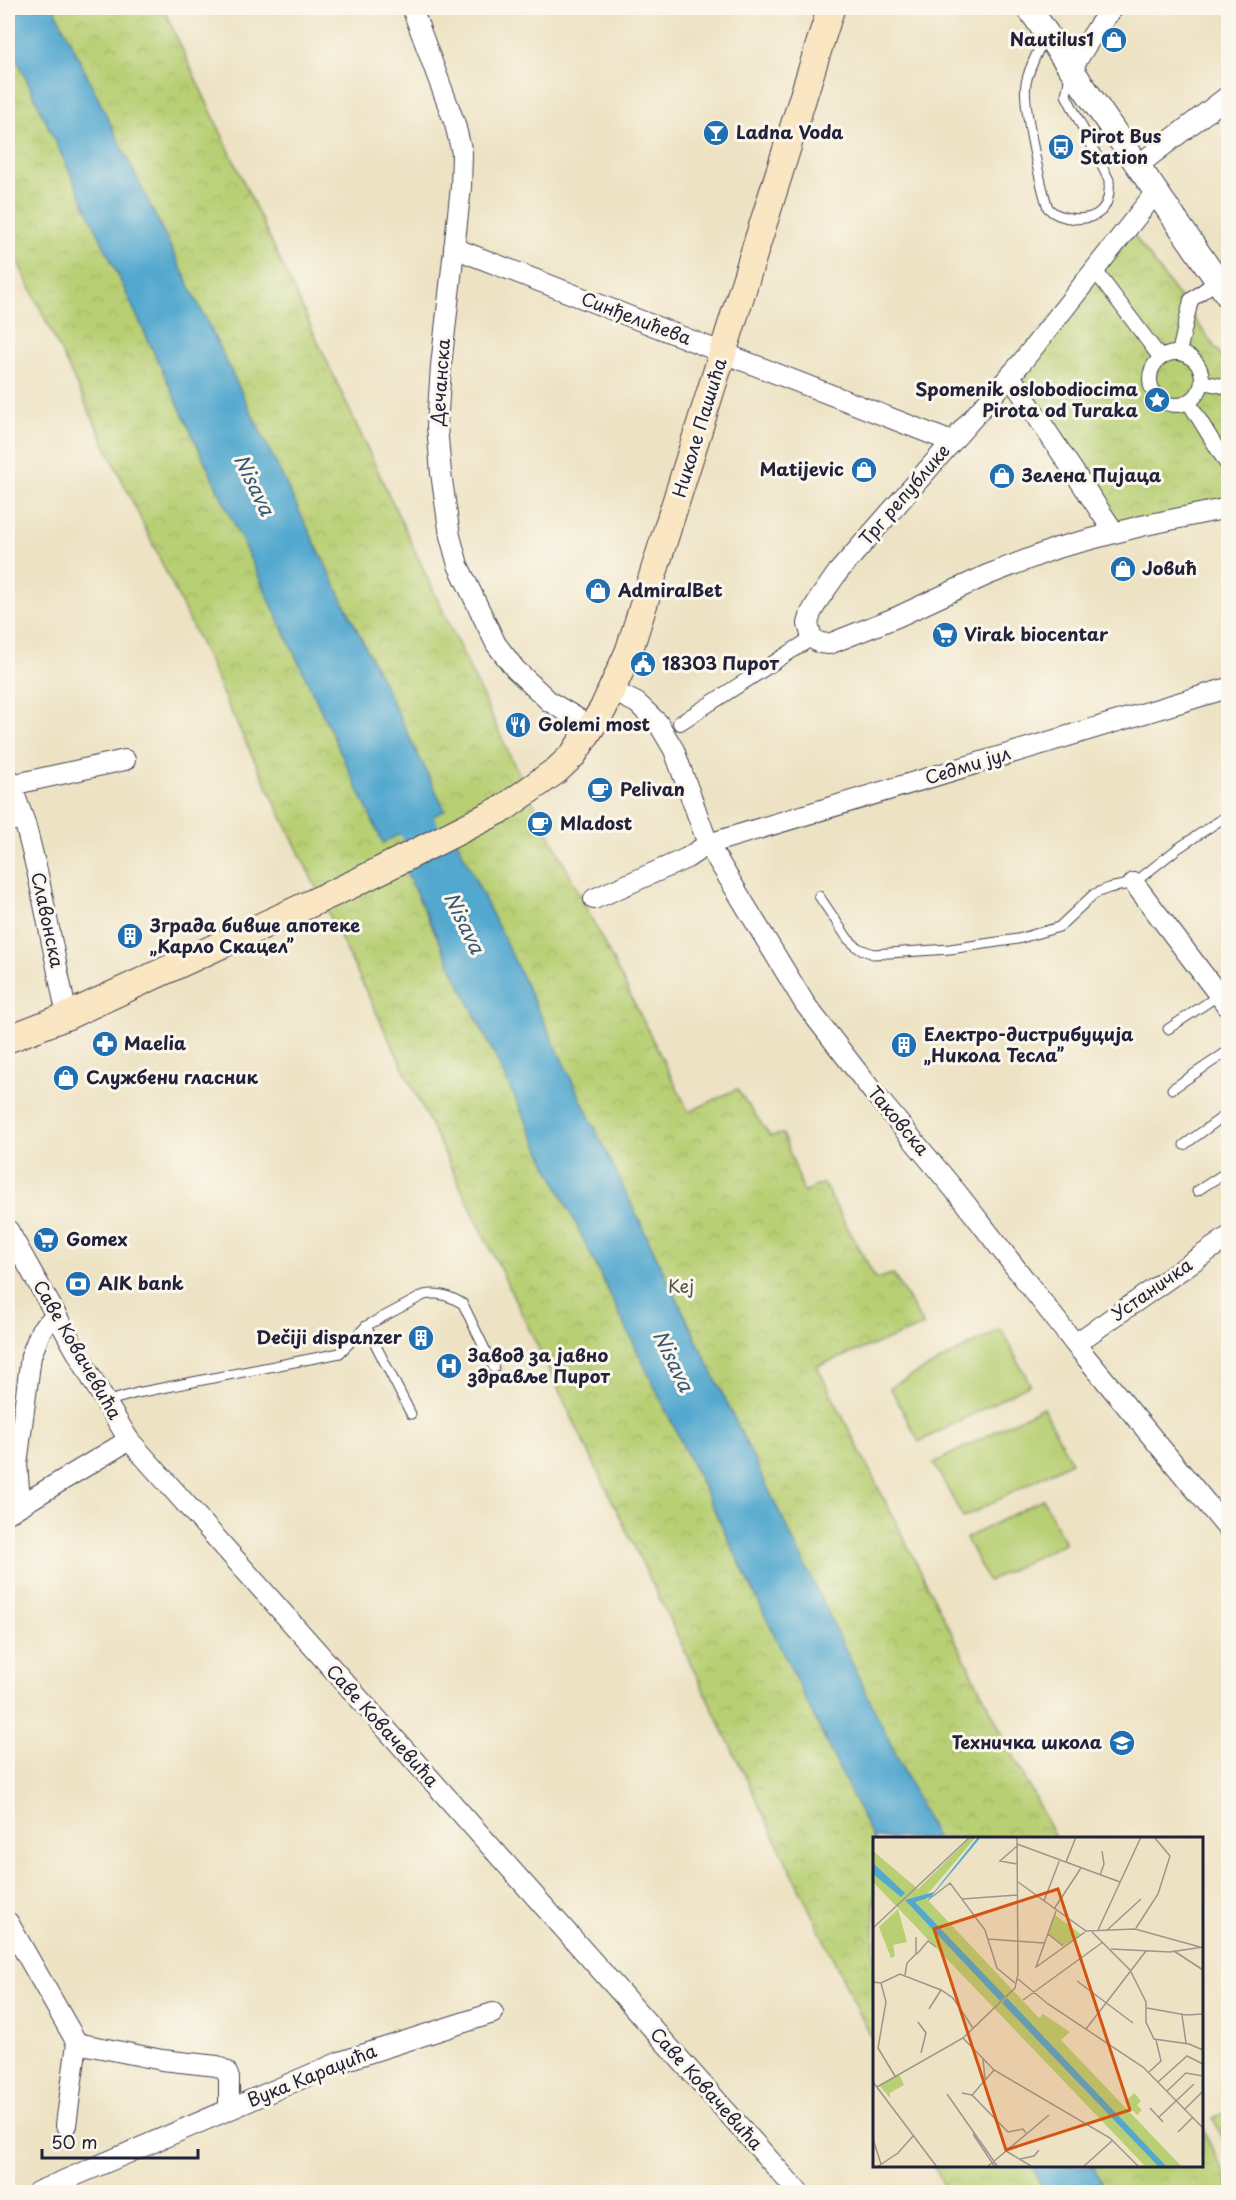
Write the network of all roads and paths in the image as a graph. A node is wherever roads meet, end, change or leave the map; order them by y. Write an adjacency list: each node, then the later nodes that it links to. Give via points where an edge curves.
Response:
1 (412, 8): 10 (street, Дечанска, via 462,153)
2 (831, 8): 13 (main road, Николе Пашића)
3 (1029, 8): 5 (street)
4 (1113, 8): 6 (street)
5 (1046, 33): 6 (street); 6 (lane, via 1026,83 1026,100 1048,208 1053,213 1078,218 1101,211 1110,189 1066,95)
6 (1072, 68): 8 (street)
7 (1228, 96): 8 (street)
8 (1137, 166): 9 (street)
9 (1155, 192): 11 (street, Трг републике); 12 (street)
10 (454, 248): 13 (street, Синђелићева); 27 (street, Дечанска, via 437,426 450,536 458,565 496,644 515,669 550,702)
11 (1094, 269): 15 (street); 16 (street, Трг републике)
12 (1223, 288): 14 (street, via 1191,300)
13 (723, 353): 20 (street, Синђелићева); 26 (main road, Николе Пашића)
14 (1179, 353): 15 (street); 17 (street, via 1199,366)
15 (1161, 357): 19 (street, via 1151,369 1155,395 1170,404)
16 (1010, 376): 20 (street, Трг републике); 23 (street)
17 (1202, 382): 18 (street); 19 (street)
18 (1228, 387)
19 (1188, 402): 21 (street)
20 (952, 442): 24 (street, Трг републике, via 825,590 808,624)
21 (1228, 466)
22 (1228, 508): 23 (street)
23 (1114, 532): 24 (street, via 1057,548 987,575 829,644)
24 (812, 638): 28 (street)
25 (1228, 688): 33 (street, Седми јул)
26 (613, 691): 33 (street, Таковска, via 638,703 658,723 674,750); 38 (main road, Николе Пашића, via 573,755 504,808 355,883)
27 (577, 718)
28 (680, 723)
29 (124, 760): 30 (street)
30 (9, 781): 32 (street, Славонска)
31 (1228, 814): 34 (lane)
32 (16, 825): 38 (street, Славонска, via 38,874)
33 (708, 844): 36 (street, Седми јул, via 687,858); 51 (street, Таковска, via 805,1004)
34 (1134, 883): 35 (lane, via 1094,894 1059,927 1018,939 890,954 873,954 858,948); 37 (street)
35 (819, 896)
36 (594, 899)
37 (1224, 1001): 39 (lane)
38 (67, 1017): 40 (main road, Николе Пашића)
39 (1168, 1029)
40 (8, 1039)
41 (1228, 1051): 42 (lane)
42 (1172, 1089)
43 (1228, 1113): 44 (lane)
44 (1184, 1145)
45 (1228, 1171): 46 (lane)
46 (1197, 1191)
47 (8, 1230): 49 (street, Саве Ковачевића)
48 (1228, 1237): 51 (street, Устаничка)
49 (56, 1315): 53 (street, Саве Ковачевића); 56 (street, via 41,1330 31,1356 17,1464)
50 (366, 1326): 52 (lane, via 424,1295 444,1294 463,1304); 53 (lane, via 340,1353); 54 (lane)
51 (1075, 1344): 57 (street, Таковска)
52 (494, 1368)
53 (105, 1402): 55 (street, Саве Ковачевића)
54 (411, 1414)
55 (129, 1440): 56 (street); 64 (street, Саве Ковачевића)
56 (16, 1508)
57 (1228, 1529)
58 (8, 1922): 60 (street)
59 (493, 2013): 61 (street, Вука Караџића, via 340,2062)
60 (77, 2043): 61 (street, via 217,2066 229,2078); 62 (street)
61 (229, 2109): 63 (street, Вука Караџића)
62 (66, 2125)
63 (37, 2193)
64 (798, 2193)

